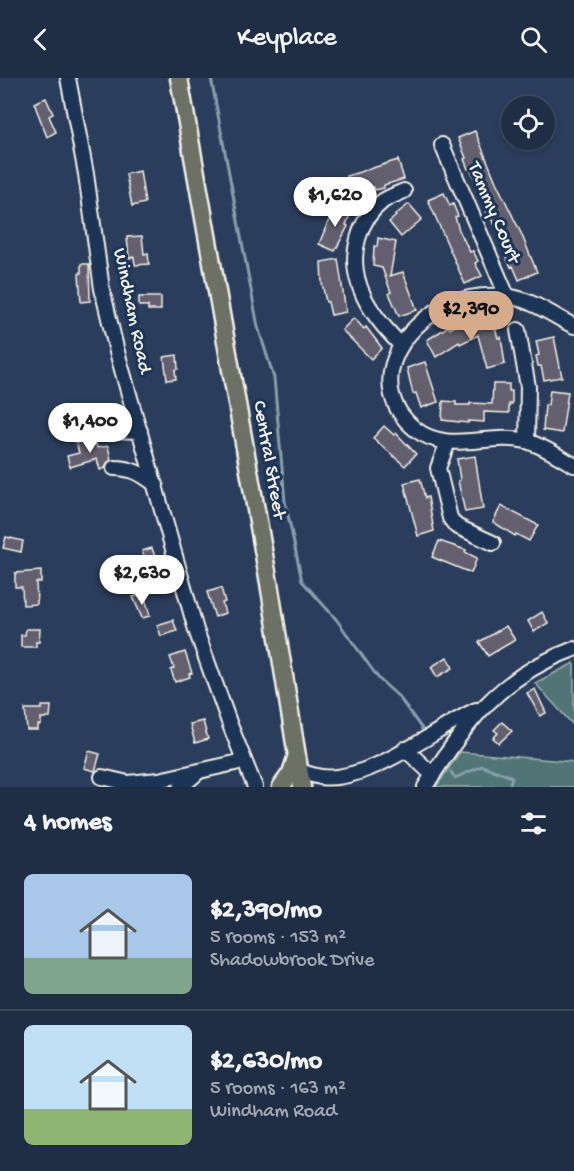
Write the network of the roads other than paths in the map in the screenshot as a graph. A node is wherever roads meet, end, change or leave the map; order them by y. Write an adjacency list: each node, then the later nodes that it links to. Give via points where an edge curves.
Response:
1 (68, 78): 10 (street, Windham Road, via 106,310)
2 (179, 78): 22 (main road, Central Street)
3 (442, 145): 5 (street, Tammy Court)
4 (404, 190): 8 (street, via 369,215 357,244 354,265 372,313)
5 (507, 296): 6 (street); 8 (street, via 452,303 428,317)
6 (574, 326)
7 (518, 330): 11 (street, via 528,387)
8 (400, 344): 12 (street, via 390,377 395,404 416,430)
9 (87, 427): 10 (street)
10 (140, 430): 15 (street, Windham Road)
11 (527, 441): 12 (street, via 504,438); 13 (street)
12 (448, 442): 16 (street, via 438,468 450,518 456,526)
13 (574, 465)
14 (114, 468): 15 (street, via 136,471)
15 (156, 485): 20 (street, Windham Road, via 196,630)
16 (493, 543)
17 (574, 649): 18 (street, via 528,671)
18 (481, 708): 19 (street); 24 (street)
19 (405, 749): 22 (street, via 387,761 353,774 321,777); 24 (street)
20 (244, 761): 21 (street); 26 (street, Windham Road)
21 (199, 771): 23 (street, via 128,783); 25 (street)
22 (299, 772): 27 (main road, via 291,773)
23 (102, 777)
24 (429, 781)
25 (181, 787)
26 (255, 787)
27 (281, 787)

